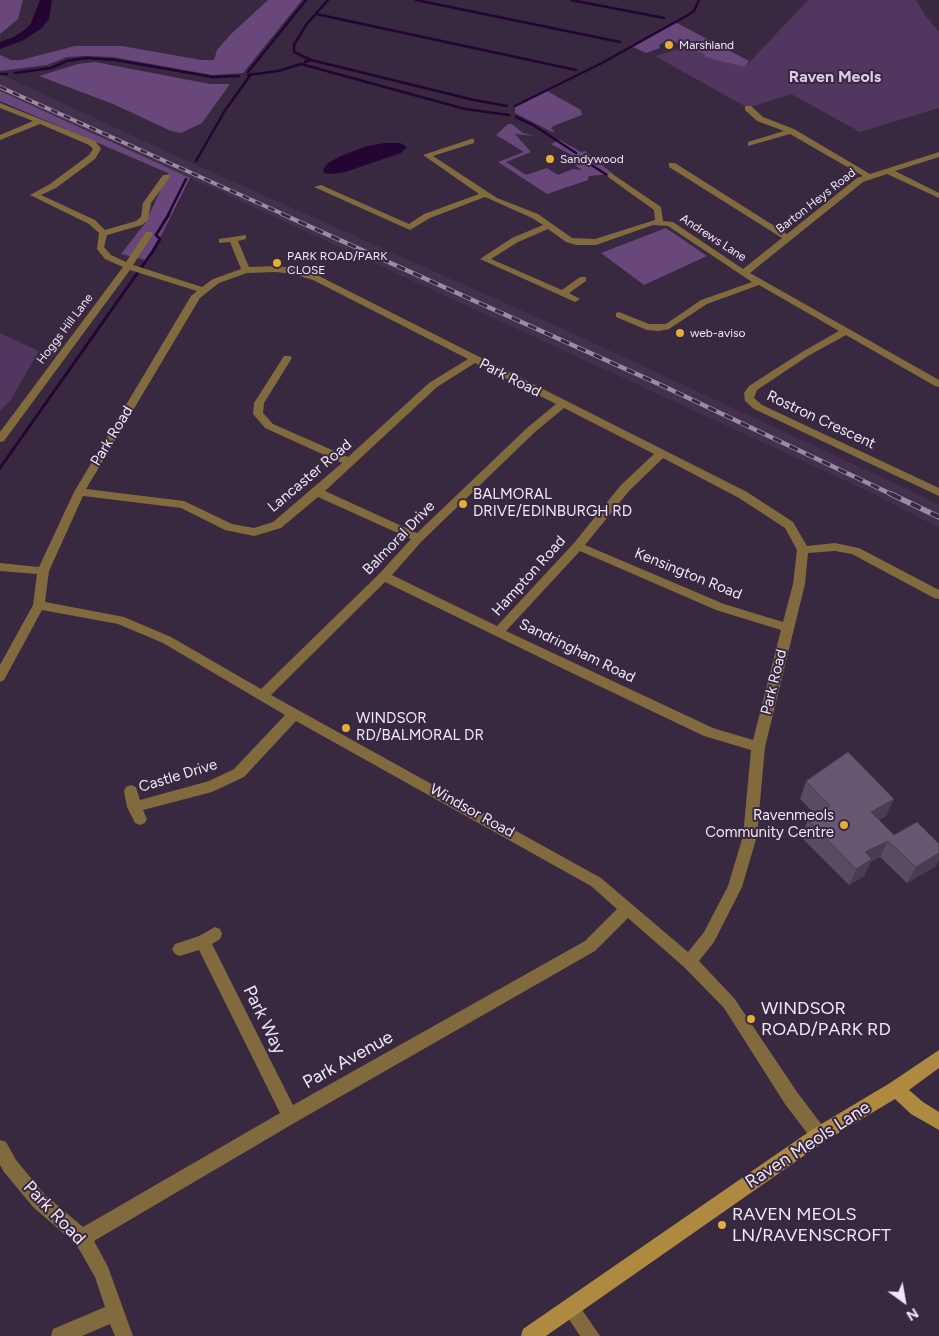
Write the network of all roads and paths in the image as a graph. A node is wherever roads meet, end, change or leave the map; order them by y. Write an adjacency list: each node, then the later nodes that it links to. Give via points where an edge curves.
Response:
1 (0, 105): 3 (street)
2 (748, 108): 4 (street, via 760,119)
3 (41, 122): 5 (street); 19 (street, via 92,143 97,149 92,157 53,186 34,195 92,222)
4 (791, 131): 7 (street); 12 (street)
5 (0, 138)
6 (471, 141): 15 (street, Andrews Lane, via 428,155)
7 (751, 144)
8 (939, 154): 10 (street, Barton Heys Road)
9 (672, 165): 22 (street)
10 (886, 170): 12 (street, Barton Heys Road); 16 (street)
11 (611, 175): 17 (street, via 658,209)
12 (868, 176): 22 (street, Barton Heys Road)
13 (166, 177): 19 (street, via 147,203 145,218 139,223)
14 (318, 187): 15 (street, via 410,227 427,216)
15 (486, 194): 18 (street, Andrews Lane, via 535,216)
16 (939, 196)
17 (659, 222): 18 (street, Andrews Lane, via 589,243 569,240); 27 (street, Andrews Lane, via 670,224)
18 (549, 226): 31 (street, via 515,240 484,259)
19 (103, 233): 25 (street, via 100,246 103,253)
20 (149, 234): 25 (street, Hoggs Hill Lane)
21 (244, 237): 23 (street)
22 (788, 238): 27 (street, Barton Heys Road)
23 (233, 239): 24 (street); 26 (street)
24 (222, 241)
25 (128, 266): 30 (street); 39 (street, Hoggs Hill Lane)
26 (246, 270): 30 (street, Park Road, via 216,281); 36 (street, Park Road, via 294,271 316,278)
27 (744, 273): 29 (street, Andrews Lane)
28 (583, 279): 31 (street)
29 (760, 282): 33 (street, via 704,302 670,326 647,327); 34 (street, Andrews Lane)
30 (203, 290): 42 (street, Park Road, via 196,296)
31 (563, 293): 32 (street)
32 (575, 298)
33 (619, 315)
34 (847, 331): 37 (street, Andrews Lane); 44 (street, Rostron Crescent, via 753,388 749,399 758,407)
35 (287, 357): 41 (street, via 259,403 258,414 269,426)
36 (474, 359): 38 (street, Park Road); 41 (street, Lancaster Road, via 433,385)
37 (939, 384)
38 (562, 404): 40 (street, Park Road); 45 (street, Balmoral Drive)
39 (0, 438)
40 (662, 453): 46 (street, Hampton Road, via 625,488); 47 (street, Park Road, via 772,512 789,525)
41 (350, 462): 43 (street, Lancaster Road)
42 (79, 492): 43 (street, Lancaster Road, via 184,505 229,527 254,532 277,525); 49 (street, Park Road)
43 (317, 492): 45 (street)
44 (939, 492)
45 (418, 538): 50 (street, Balmoral Drive)
46 (578, 546): 53 (street, Kensington Road, via 720,606); 54 (street, Hampton Road)
47 (803, 550): 51 (street, via 835,547 855,551); 53 (street, Park Road)
48 (0, 567): 49 (street)
49 (43, 571): 52 (street, Park Road)
50 (384, 576): 54 (street, Sandringham Road); 56 (street, Balmoral Drive)
51 (938, 595)
52 (39, 605): 55 (street, Park Road); 56 (street, Windsor Road, via 120,620 167,640)
53 (788, 628): 58 (street, Park Road)
54 (499, 631): 58 (street, Sandringham Road, via 708,732)
55 (0, 677)
56 (262, 696): 57 (street, Windsor Road)
57 (295, 713): 59 (street, Castle Drive, via 239,773 212,786 137,813); 60 (street, Windsor Road, via 565,863 596,882)
58 (758, 747): 62 (street, Park Road, via 750,836 735,887 709,937)
59 (131, 791)
60 (627, 909): 62 (street, Windsor Road); 65 (street, Park Avenue, via 590,946)
61 (180, 949): 65 (street, Park Way, via 209,938)
62 (689, 962): 67 (street, Windsor Road, via 729,1003)
63 (939, 1058): 64 (street, Raven Meols Lane)
64 (896, 1089): 66 (street); 67 (street, Raven Meols Lane)
65 (290, 1116): 69 (street, Park Avenue)
66 (939, 1122)
67 (819, 1136): 70 (street, Raven Meols Lane)
68 (0, 1148): 69 (street, Park Road, via 10,1166 39,1201)
69 (82, 1238): 71 (street, Park Road, via 102,1274)
70 (570, 1307): 74 (street, Raven Meols Lane); 75 (street)
71 (116, 1312): 72 (street); 73 (street, Park Road)
72 (60, 1336)
73 (124, 1336)
74 (530, 1336)
75 (591, 1336)

